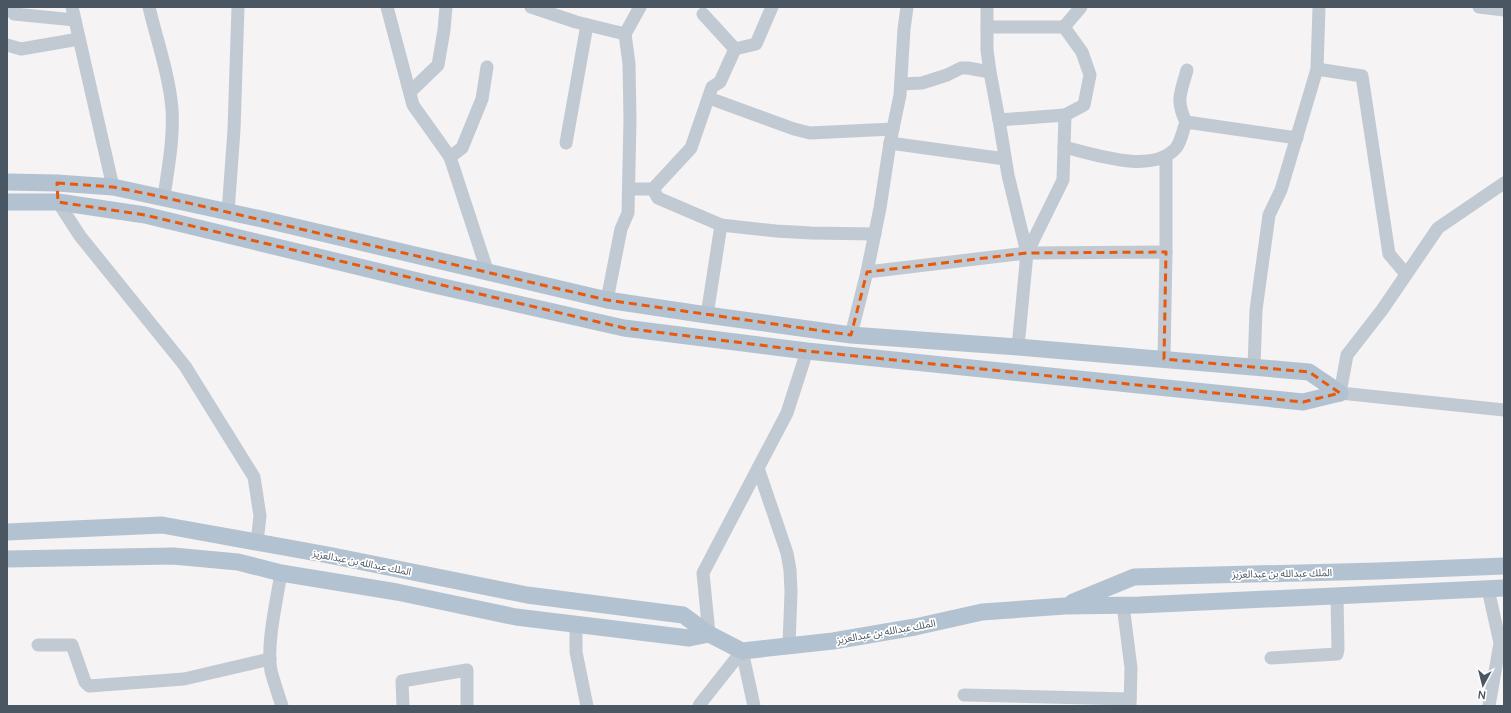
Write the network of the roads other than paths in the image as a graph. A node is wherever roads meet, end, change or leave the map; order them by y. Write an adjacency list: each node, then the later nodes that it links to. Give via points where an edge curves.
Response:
1 (8, 7): 17 (street, via 14,14)
2 (72, 7): 17 (street)
3 (149, 7): 49 (street, via 166,69 172,109 171,144)
4 (238, 7): 52 (street)
5 (387, 7): 30 (street)
6 (446, 7): 30 (street, via 438,65)
7 (531, 7): 18 (street)
8 (640, 7): 21 (street)
9 (772, 7): 24 (street, via 756,44)
10 (907, 7): 29 (street)
11 (987, 7): 19 (street)
12 (1081, 7): 20 (street)
13 (1319, 7): 26 (street)
14 (1479, 7): 15 (street)
15 (1504, 10)
16 (703, 14): 24 (street)
17 (75, 20): 22 (street)
18 (587, 25): 21 (street); 38 (street)
19 (987, 27): 20 (street); 28 (street)
20 (1064, 27): 32 (street, via 1082,52 1090,76 1084,105)
21 (625, 34): 47 (street, via 629,64)
22 (79, 39): 23 (street, via 21,49); 46 (street)
23 (7, 45)
24 (735, 48): 31 (street, via 720,82 712,87)
25 (487, 67): 41 (street, via 482,100 462,148)
26 (1317, 69): 36 (street); 59 (street, via 1362,76 1389,254)
27 (1187, 70): 34 (street, via 1179,99 1180,110)
28 (990, 72): 29 (street, via 961,68 922,83); 33 (street)
29 (901, 84): 35 (street)
30 (410, 92): 41 (street, via 413,105)
31 (708, 98): 35 (street, via 810,133); 48 (street, via 691,148)
32 (1065, 115): 33 (street); 39 (street)
33 (999, 120): 42 (street)
34 (1186, 122): 36 (street); 40 (street, via 1177,147)
35 (893, 129): 37 (street)
36 (1296, 138): 67 (street, via 1281,190 1269,215 1256,310)
37 (890, 142): 42 (street); 54 (street)
38 (566, 143)
39 (1064, 147): 40 (street, via 1124,160 1147,161); 56 (street, via 1063,180)
40 (1166, 156): 55 (street)
41 (450, 157): 58 (street)
42 (1005, 159): 56 (street)
43 (7, 182): 44 (main road)
44 (57, 183): 46 (main road); 51 (main road)
45 (1504, 183): 59 (street, via 1438,228)
46 (113, 187): 49 (main road)
47 (630, 188): 48 (street); 60 (street, via 628,213 621,229)
48 (653, 189): 53 (street, via 658,198)
49 (164, 197): 52 (main road)
50 (7, 202): 51 (main road)
51 (58, 202): 65 (main road, via 145,215 624,328); 72 (street, via 80,236 185,366 254,477 260,516)
52 (228, 212): 58 (main road)
53 (721, 225): 54 (street, via 810,233); 61 (street)
54 (875, 234): 57 (street)
55 (1166, 252): 56 (street); 66 (street)
56 (1028, 253): 57 (street); 64 (street)
57 (867, 272): 63 (street)
58 (488, 273): 60 (main road)
59 (1406, 274): 68 (street, via 1347,355)
60 (607, 300): 61 (main road)
61 (707, 315): 62 (main road)
62 (808, 329): 63 (main road); 65 (main road)
63 (851, 335): 64 (main road)
64 (1018, 347): 66 (main road)
65 (807, 351): 68 (main road, via 1303,402); 70 (street, via 787,413)
66 (1164, 359): 67 (main road)
67 (1254, 367): 68 (main road, via 1309,372)
68 (1340, 394): 69 (street)
69 (1504, 410)
70 (758, 468): 81 (street, via 703,573); 84 (street, via 787,553 791,592)
71 (7, 532): 72 (main road, الملك عبدالله بن عبدالعزيز, via 162,525)
72 (257, 542): 81 (main road, الملك عبدالله بن عبدالعزيز, via 527,595 683,616)
73 (7, 559): 75 (main road, via 173,556 238,562)
74 (1504, 566): 79 (main road, الملك عبدالله بن عبدالعزيز, via 1134,577)
75 (281, 572): 80 (main road, via 397,592 516,617); 87 (street)
76 (1496, 589): 77 (main road, الملك عبدالله بن عبدالعزيز); 82 (street)
77 (1337, 596): 78 (main road, الملك عبدالله بن عبدالعزيز); 86 (street, via 1337,654)
78 (1122, 605): 79 (main road, الملك عبدالله بن عبدالعزيز); 90 (street, via 1131,668)
79 (1065, 606): 84 (main road, الملك عبدالله بن عبدالعزيز, via 982,612 915,627 833,641)
80 (576, 625): 81 (main road, via 689,638); 94 (street, via 576,652)
81 (709, 634): 85 (main road, الملك عبدالله بن عبدالعزيز)
82 (1502, 644): 97 (street)
83 (38, 645): 87 (street, via 72,645 85,682 89,686 184,679)
84 (789, 645): 85 (main road, الملك عبدالله بن عبدالعزيز)
85 (742, 650): 95 (street); 96 (street)
86 (1271, 658)
87 (270, 659): 91 (street)
88 (964, 695): 89 (street)
89 (1064, 702): 90 (street)
90 (1130, 703)
91 (282, 706)
92 (403, 706): 93 (street, via 402,681 467,670)
93 (468, 706)
94 (587, 706)
95 (699, 706)
96 (754, 706)
97 (1489, 706)

